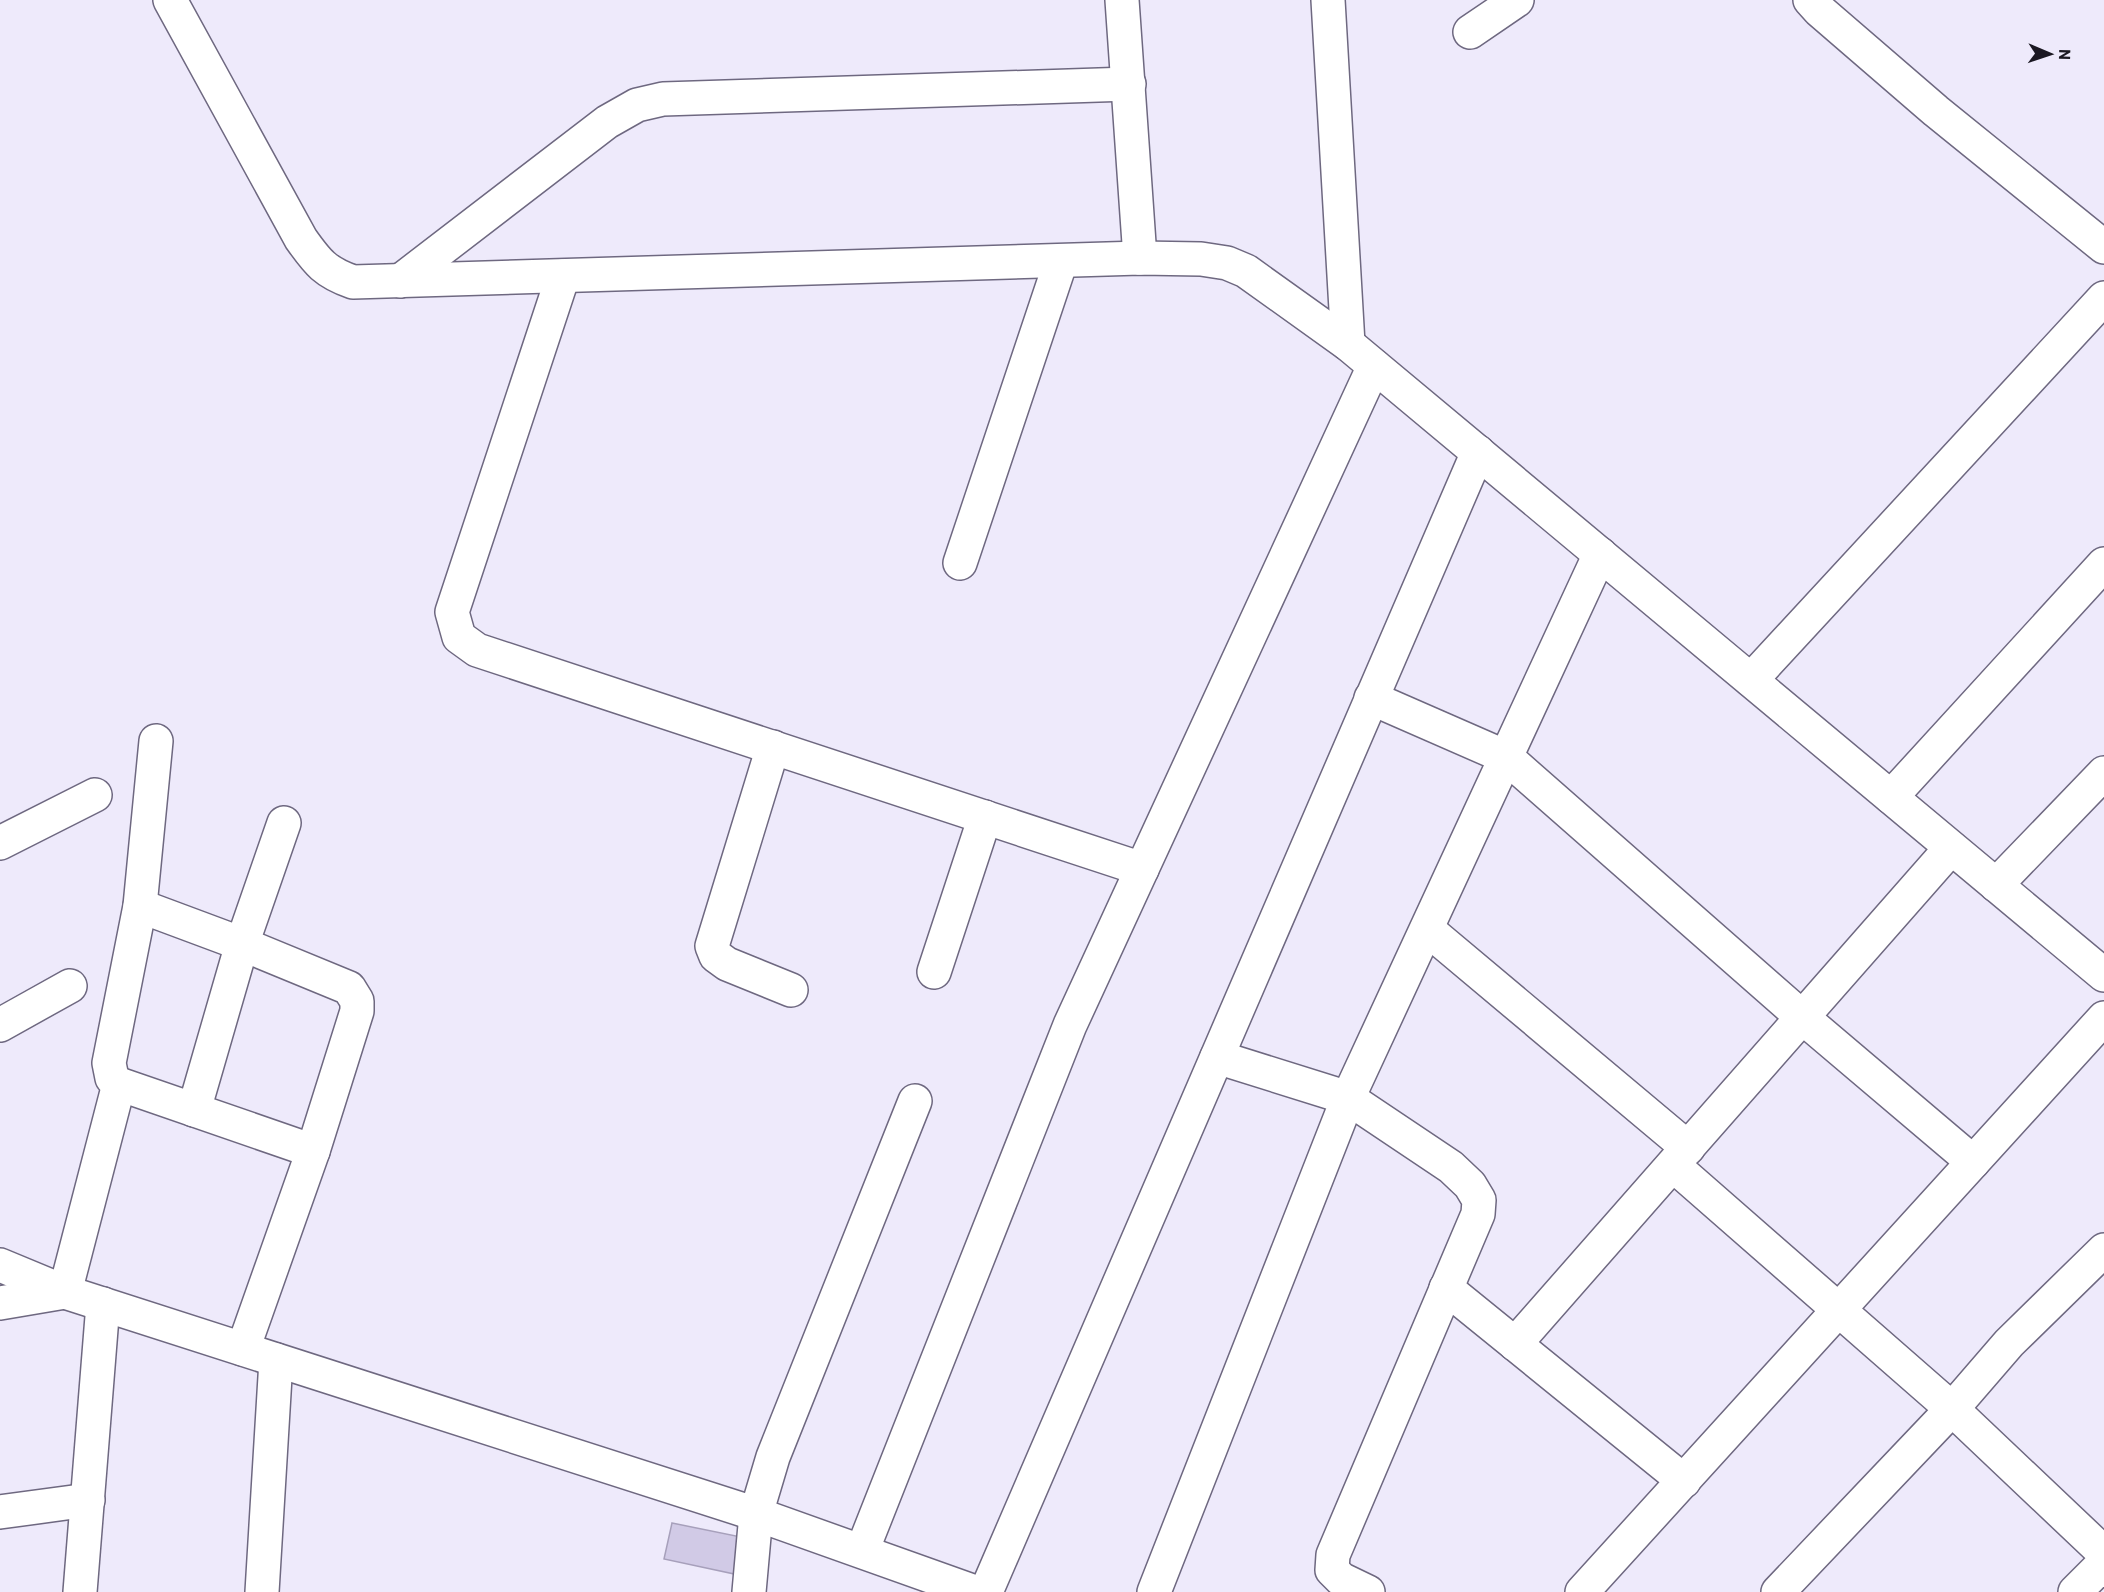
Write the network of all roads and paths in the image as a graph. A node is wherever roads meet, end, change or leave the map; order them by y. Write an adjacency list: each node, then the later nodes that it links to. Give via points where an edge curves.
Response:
1 (170, 0): 12 (street, via 317,262 353,282)
2 (1122, 0): 7 (street)
3 (1328, 0): 14 (street)
4 (1517, 0): 6 (street)
5 (1810, 0): 8 (street, via 1936,111)
6 (1470, 32)
7 (1129, 84): 9 (street); 12 (street, via 663,99 638,105 608,122)
8 (2104, 248)
9 (1140, 258): 10 (street); 14 (street, via 1227,263 1246,271)
10 (1061, 261): 11 (street); 18 (street)
11 (562, 276): 12 (street); 23 (street, via 452,612 459,637 477,650)
12 (400, 281)
13 (2104, 298): 20 (street)
14 (1348, 344): 15 (street)
15 (1374, 366): 16 (street); 32 (street)
16 (1478, 452): 17 (street); 21 (street)
17 (1600, 554): 20 (street); 24 (street)
18 (960, 563)
19 (2104, 564): 27 (street)
20 (1751, 680): 27 (street)
21 (1371, 698): 24 (street); 44 (street)
22 (156, 741): 34 (street)
23 (773, 747): 28 (street); 40 (street, via 712,946 716,957 727,964)
24 (1506, 757): 35 (street); 41 (street)
25 (2104, 773): 33 (street)
26 (94, 795): 30 (street)
27 (1891, 797): 31 (street)
28 (985, 817): 32 (street); 37 (street)
29 (284, 823): 36 (street)
30 (0, 843)
31 (1952, 848): 33 (street); 41 (street)
32 (1142, 869): 67 (street, via 1070,1026)
33 (1996, 885): 38 (street)
34 (140, 906): 36 (street); 45 (street, via 109,1063 112,1078)
35 (1427, 929): 46 (street); 50 (street)
36 (242, 944): 48 (street); 49 (street, via 349,987 357,1001)
37 (934, 972)
38 (2104, 975)
39 (70, 986): 43 (street)
40 (791, 990)
41 (1802, 1017): 50 (street); 51 (street)
42 (2104, 1018): 51 (street)
43 (0, 1025)
44 (1217, 1057): 46 (street); 74 (street)
45 (119, 1084): 48 (street); 55 (street)
46 (1348, 1098): 54 (street, via 1452,1167 1479,1200 1478,1214); 75 (street)
47 (915, 1101): 66 (street, via 773,1457)
48 (194, 1110): 49 (street)
49 (313, 1151): 60 (street)
50 (1680, 1156): 58 (street); 59 (street)
51 (1973, 1162): 58 (street)
52 (2104, 1250): 62 (street, via 2008,1343)
53 (0, 1265): 55 (street)
54 (1446, 1288): 59 (street); 76 (street, via 1333,1555 1332,1570)
55 (65, 1292): 56 (street); 57 (street)
56 (0, 1303)
57 (103, 1304): 60 (street); 64 (street)
58 (1838, 1311): 62 (street); 63 (street)
59 (1515, 1344): 63 (street)
60 (243, 1349): 61 (street)
61 (276, 1360): 66 (street); 71 (street)
62 (1952, 1409): 68 (street); 78 (street)
63 (1684, 1481): 77 (street)
64 (88, 1500): 65 (street); 70 (street)
65 (0, 1512)
66 (756, 1515): 67 (street); 72 (street)
67 (862, 1551): 73 (street)
68 (2104, 1553)
69 (2104, 1563): 79 (street)
70 (80, 1592)
71 (262, 1592)
72 (749, 1592)
73 (975, 1592)
74 (986, 1592)
75 (1154, 1592)
76 (1368, 1592)
77 (1582, 1592)
78 (1778, 1592)
79 (2075, 1592)

